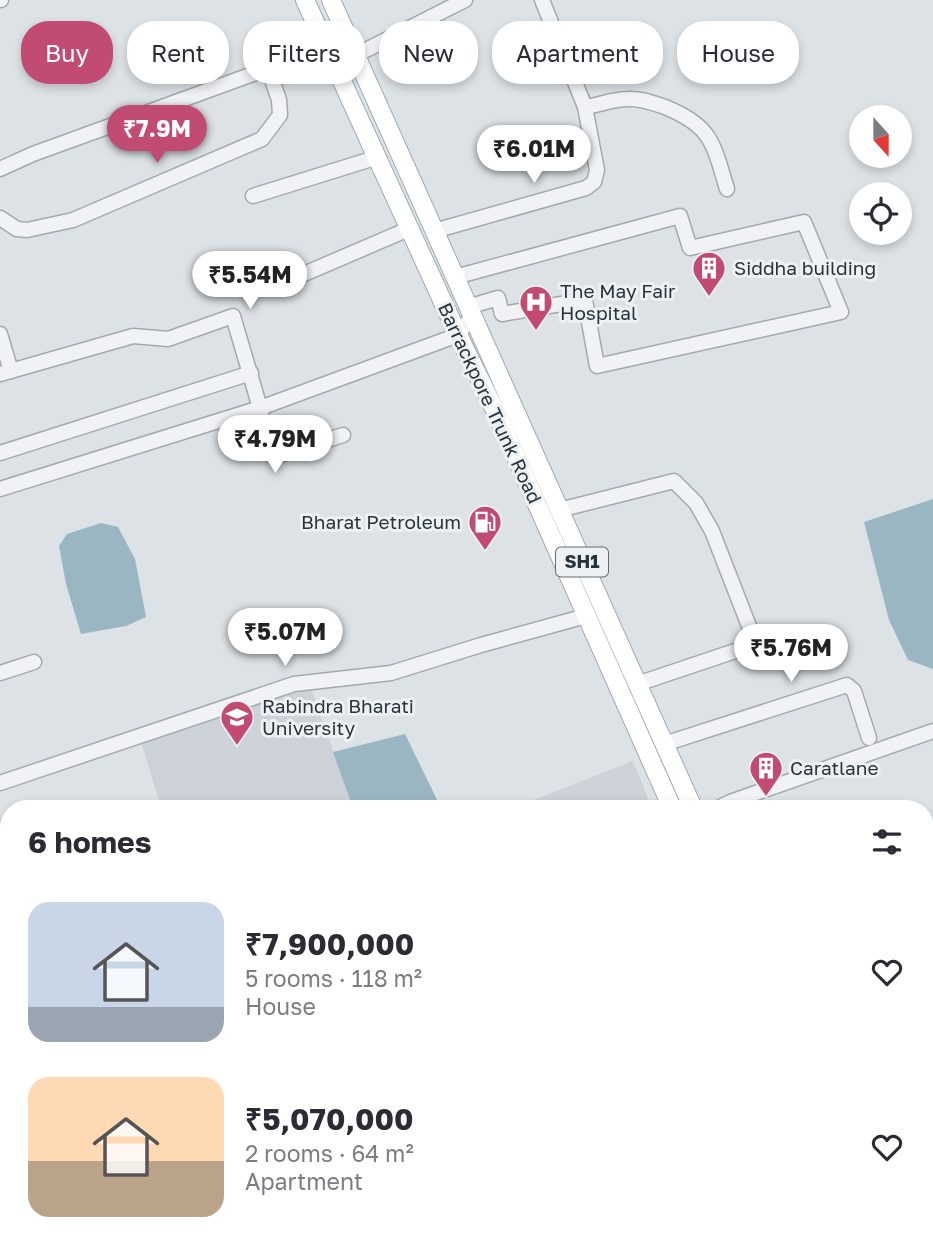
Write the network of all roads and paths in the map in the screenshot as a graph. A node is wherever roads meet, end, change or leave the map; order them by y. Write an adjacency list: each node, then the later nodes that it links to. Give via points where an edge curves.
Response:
1 (305, 0): 5 (main road, Barrackpore Trunk Road / SH1)
2 (331, 0): 6 (main road, Barrackpore Trunk Road / SH1)
3 (465, 0): 7 (street)
4 (542, 0): 12 (street)
5 (315, 21)
6 (341, 21)
7 (365, 50)
8 (365, 75): 19 (main road, Barrackpore Trunk Road / SH1)
9 (243, 77): 14 (street)
10 (274, 84): 17 (street, via 280,115 262,139 73,220 27,230)
11 (344, 84): 13 (main road, Barrackpore Trunk Road / SH1)
12 (585, 107): 15 (street, via 643,100 684,116 705,131); 19 (street, via 597,170 594,182)
13 (378, 158): 16 (street); 18 (main road, Barrackpore Trunk Road / SH1)
14 (0, 169)
15 (727, 188)
16 (253, 196)
17 (0, 218)
18 (411, 228): 21 (street); 24 (main road, Barrackpore Trunk Road / SH1)
19 (434, 231): 20 (main road, Barrackpore Trunk Road / SH1)
20 (455, 277): 22 (main road, Barrackpore Trunk Road / SH1); 22 (street, via 680,216 690,248 804,222 841,312 597,366 585,300 502,314 498,298)
21 (283, 283)
22 (470, 311): 24 (street); 31 (main road, Barrackpore Trunk Road / SH1)
23 (0, 334): 25 (street)
24 (458, 335): 27 (street); 32 (main road, Barrackpore Trunk Road / SH1)
25 (6, 373): 26 (street, via 133,336 168,339 233,316)
26 (251, 373): 27 (street); 29 (street)
27 (260, 408): 28 (street, via 274,457); 30 (street)
28 (343, 435)
29 (0, 453)
30 (0, 489)
31 (559, 510): 34 (street, via 674,481 696,503 712,531); 37 (main road, Barrackpore Trunk Road / SH1)
32 (586, 616): 41 (street, via 391,673 294,684); 42 (main road, Barrackpore Trunk Road / SH1)
33 (827, 634): 34 (street)
34 (756, 644): 37 (street)
35 (34, 662): 36 (street)
36 (0, 673)
37 (637, 684): 40 (main road, Barrackpore Trunk Road / SH1)
38 (933, 730): 44 (street)
39 (869, 738): 40 (street, via 854,691 847,685)
40 (664, 744): 43 (main road, Barrackpore Trunk Road / SH1)
41 (0, 783)
42 (668, 800)
43 (689, 800)
44 (736, 800)

